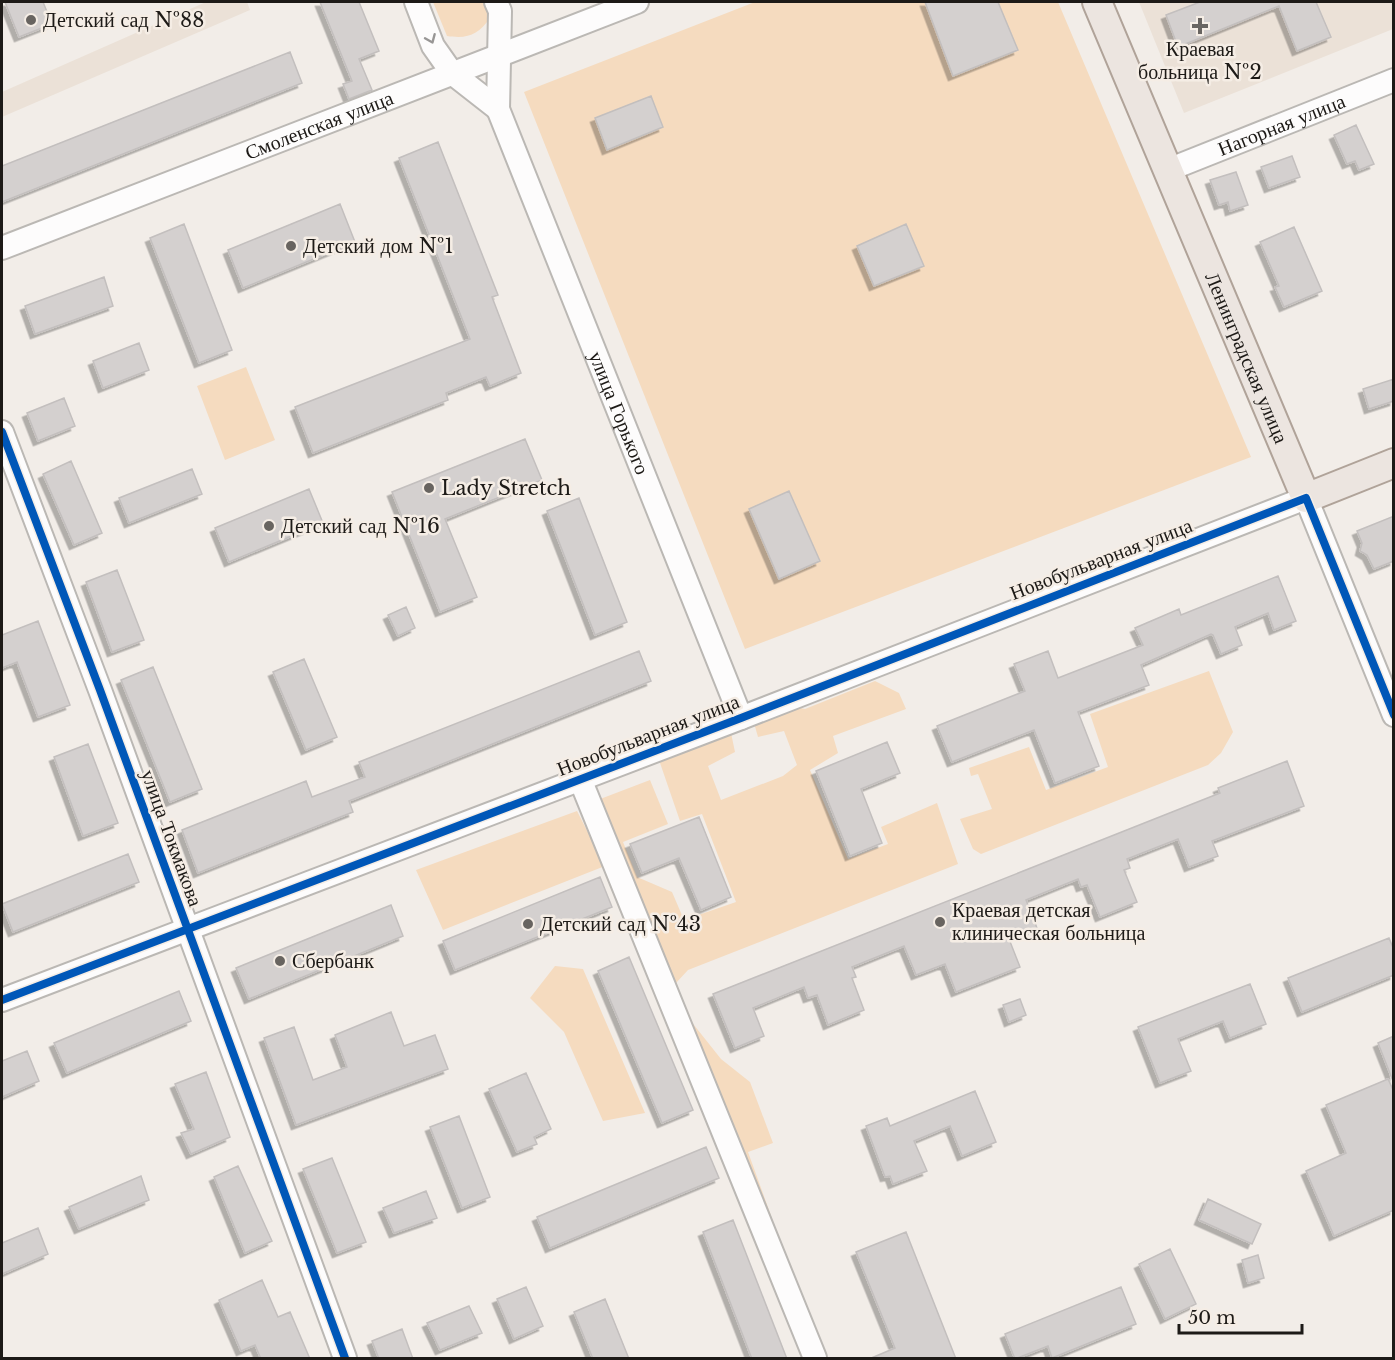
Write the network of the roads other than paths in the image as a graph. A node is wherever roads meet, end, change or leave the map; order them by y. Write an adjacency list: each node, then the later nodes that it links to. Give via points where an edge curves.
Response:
1 (416, 2): 6 (street, one-way to 6, via 434,46)
2 (496, 2): 5 (street, улица Горького, via 500,11)
3 (637, 2): 5 (street, Смоленская улица)
4 (1097, 2): 9 (main road, Ленинградская улица)
5 (500, 55): 6 (street, Смоленская улица); 8 (street, улица Горького)
6 (452, 73): 8 (street); 10 (street, Смоленская улица)
7 (1394, 80): 9 (street, Нагорная улица)
8 (498, 109): 15 (street, улица Горького)
9 (1168, 170): 13 (main road, Ленинградская улица)
10 (2, 248)
11 (2, 432): 17 (street, улица Токмакова)
12 (1394, 464): 13 (main road, Новобульварная улица)
13 (1306, 498): 14 (street, Ленинградская улица); 15 (street, Новобульварная улица)
14 (1394, 715)
15 (741, 718): 16 (street, Новобульварная улица)
16 (580, 779): 17 (street, Новобульварная улица); 20 (street)
17 (188, 929): 18 (street, Новобульварная улица); 19 (street, улица Токмакова)
18 (2, 1000)
19 (345, 1359)
20 (815, 1359)

